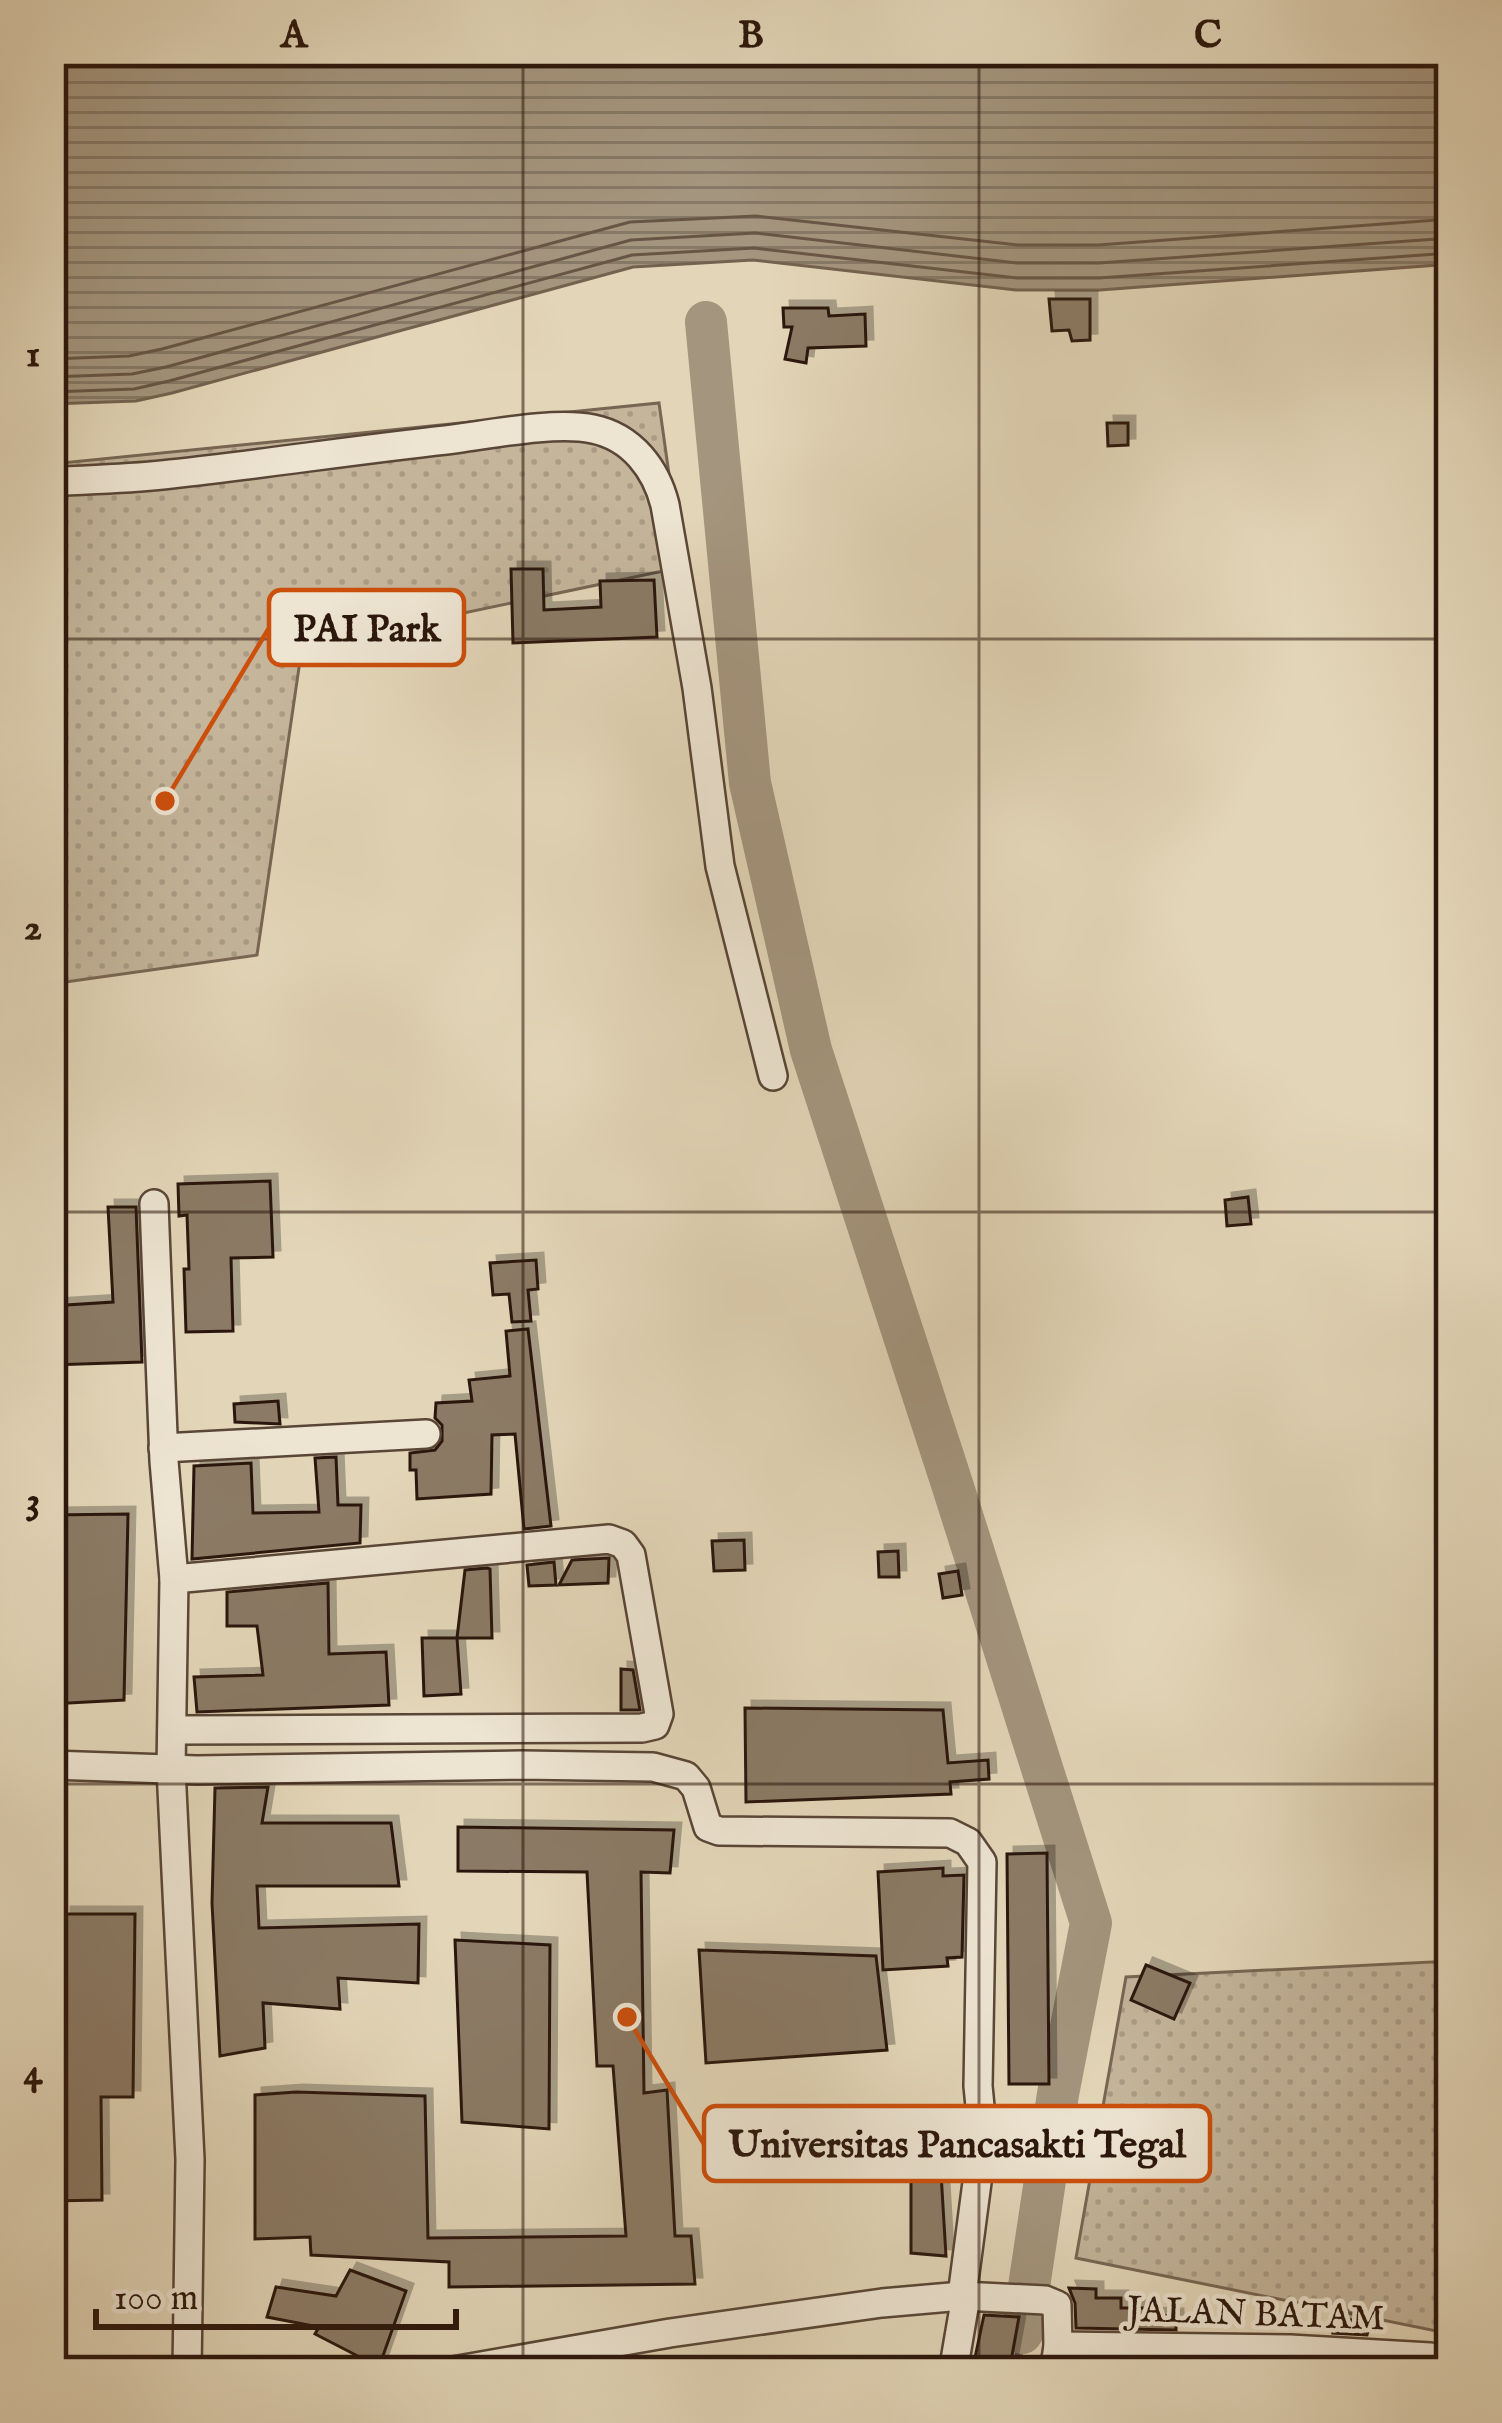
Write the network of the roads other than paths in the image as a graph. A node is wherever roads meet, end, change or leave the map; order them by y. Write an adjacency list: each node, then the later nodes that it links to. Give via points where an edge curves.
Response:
1 (51, 482): 2 (street, via 555,428 593,429 626,444 652,469 665,505 720,866)
2 (773, 1076)
3 (154, 1204): 5 (street)
4 (426, 1434): 5 (street)
5 (163, 1448): 6 (street)
6 (174, 1579): 7 (street); 7 (street, via 609,1539 631,1555 659,1714 642,1728)
7 (172, 1730): 9 (street)
8 (51, 1766): 9 (street)
9 (171, 1769): 10 (street, via 653,1767 686,1776 708,1827 718,1831 950,1833 968,1842 982,1862 983,2137); 14 (street, via 190,2159)
10 (964, 2296): 11 (street, via 1057,2306); 15 (street); 16 (street)
11 (1056, 2359): 12 (street, JALAN BATAM)
12 (1290, 2360): 13 (street, JALAN BATAM)
13 (1437, 2364)
14 (187, 2372)
15 (447, 2372)
16 (953, 2372)

